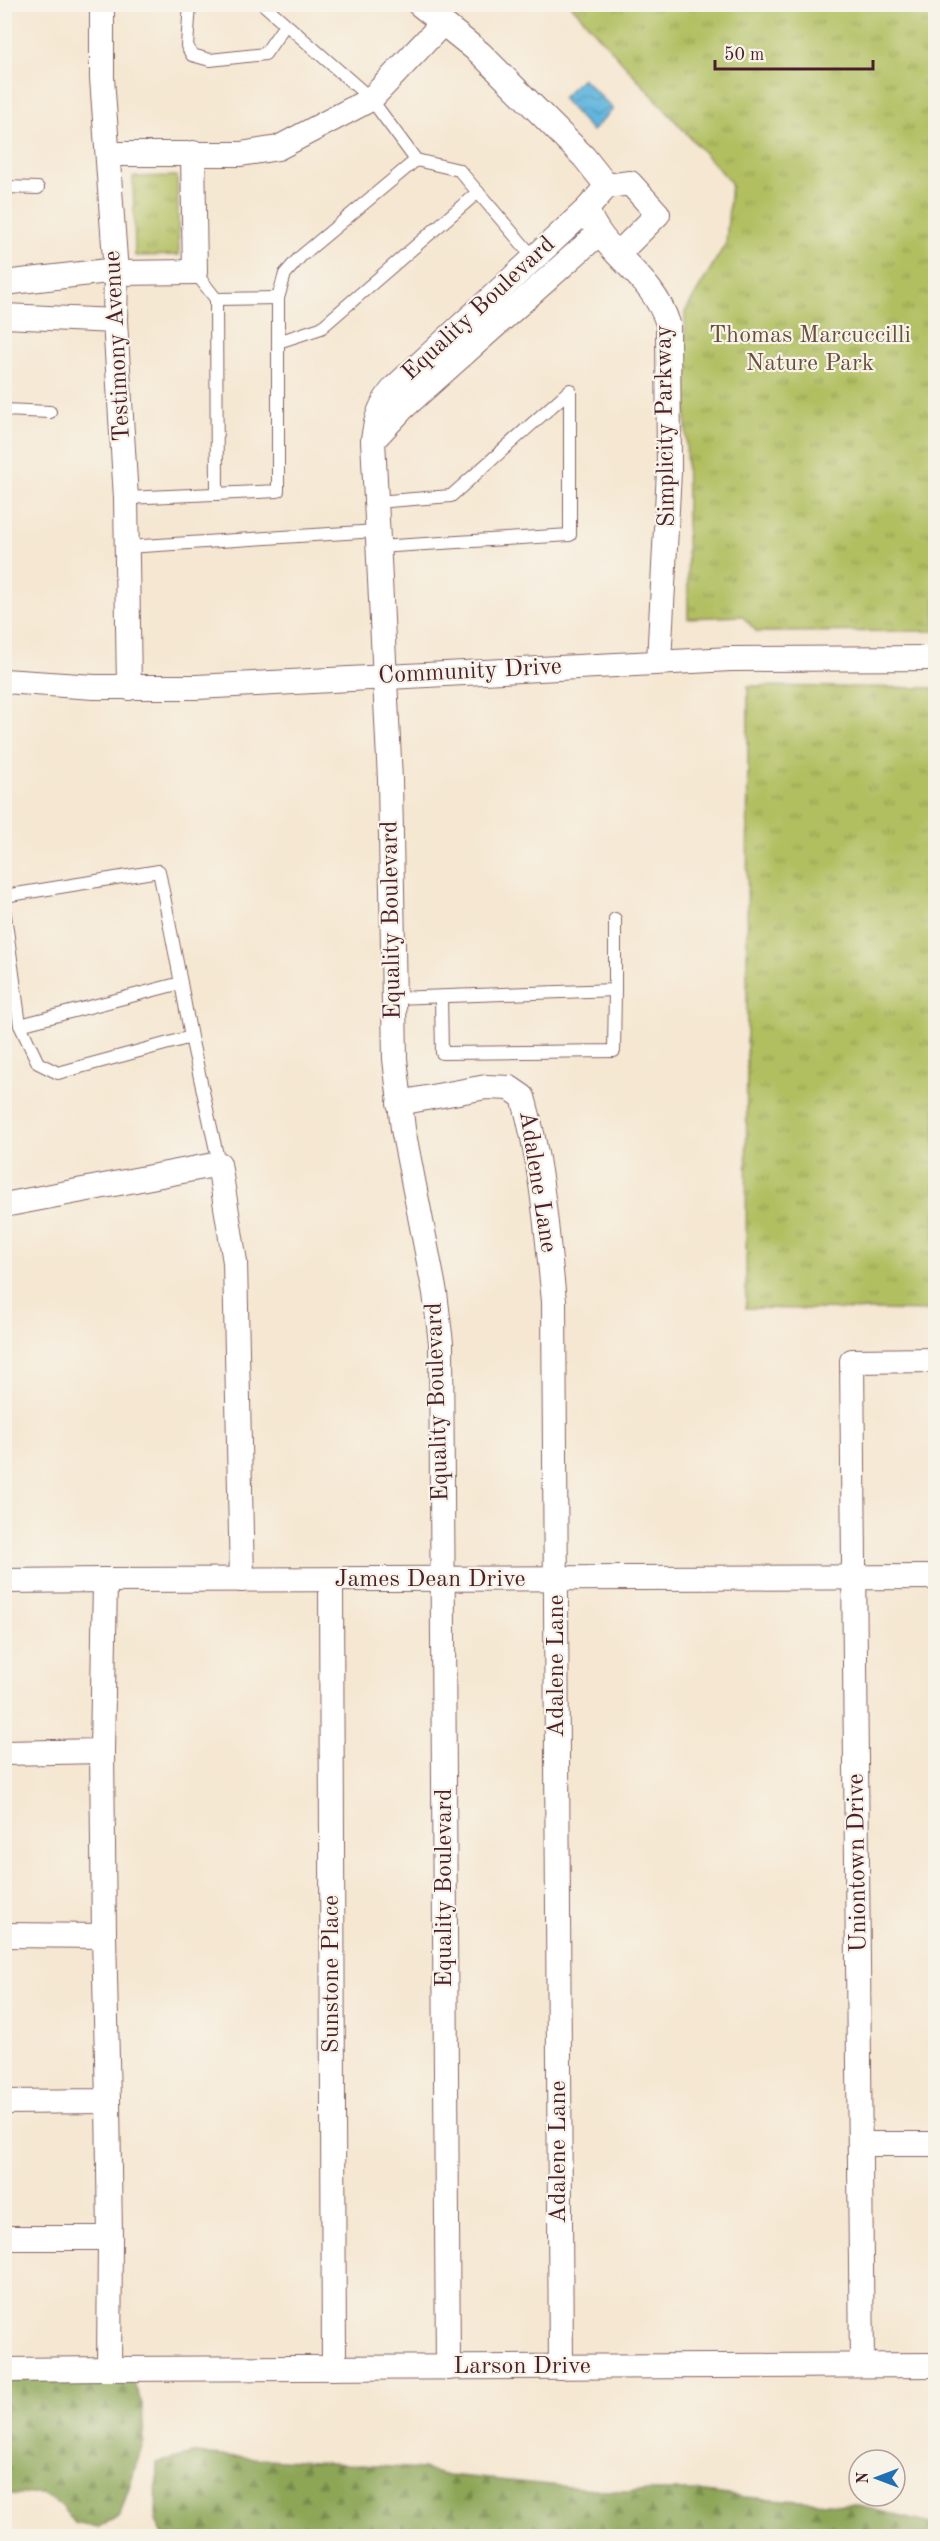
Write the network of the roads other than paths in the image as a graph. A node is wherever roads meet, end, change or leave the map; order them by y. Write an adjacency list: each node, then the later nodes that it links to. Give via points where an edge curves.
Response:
1 (102, 4): 9 (street, Testimony Avenue)
2 (190, 4): 6 (lane, via 187,46 192,55 210,60 265,54)
3 (263, 4): 6 (lane)
4 (419, 4): 5 (street)
5 (442, 24): 7 (street); 11 (street, via 480,53 584,157)
6 (285, 25): 7 (lane)
7 (371, 99): 8 (street, via 278,148 242,154); 10 (lane)
8 (193, 153): 9 (street); 20 (street)
9 (108, 154): 19 (street, Testimony Avenue)
10 (416, 160): 14 (lane, via 459,170); 22 (lane, via 300,257 285,274)
11 (607, 186): 15 (street); 17 (street, via 630,183 658,214)
12 (4, 187): 13 (lane)
13 (38, 188)
14 (478, 192): 18 (lane); 26 (lane, via 321,328)
15 (587, 209): 16 (street); 18 (street, Equality Boulevard)
16 (599, 233): 17 (street); 29 (street, Equality Boulevard, via 403,408)
17 (619, 253): 36 (street, Simplicity Parkway, via 658,300 669,336 667,525)
18 (534, 258): 29 (street, Equality Boulevard, via 384,399 376,415)
19 (116, 272): 20 (street); 21 (street); 25 (street, Testimony Avenue)
20 (195, 272): 23 (lane)
21 (4, 283)
22 (278, 298): 23 (lane); 26 (lane)
23 (216, 299): 30 (lane)
24 (4, 315): 25 (street)
25 (115, 321): 31 (street, Testimony Avenue)
26 (278, 342): 30 (lane, via 278,491)
27 (4, 410): 28 (lane)
28 (50, 412)
29 (373, 440): 32 (street, Equality Boulevard)
30 (217, 494): 31 (lane)
31 (126, 498): 34 (street, Testimony Avenue)
32 (375, 502): 33 (street, Equality Boulevard); 33 (lane, via 451,496 570,390 570,535)
33 (377, 539): 34 (lane); 37 (street, Equality Boulevard)
34 (127, 547): 39 (street, Testimony Avenue)
35 (936, 658): 36 (street, Community Drive)
36 (659, 662): 37 (street, Community Drive)
37 (385, 677): 39 (street, Community Drive); 46 (street, Equality Boulevard)
38 (4, 681): 39 (street, Community Drive)
39 (129, 688)
40 (4, 896): 43 (lane, via 159,871)
41 (4, 908): 47 (lane)
42 (615, 919): 44 (lane)
43 (181, 983): 47 (lane); 48 (lane)
44 (615, 990): 45 (lane); 45 (lane, via 614,1051 442,1053)
45 (441, 997): 46 (lane)
46 (394, 998): 49 (street, Equality Boulevard)
47 (20, 1025): 48 (lane, via 38,1063 58,1073)
48 (191, 1037): 50 (lane)
49 (399, 1103): 58 (street, Equality Boulevard, via 441,1343); 59 (street, Adalene Lane, via 486,1087 510,1088 523,1097 536,1157 554,1301)
50 (219, 1164): 51 (street); 56 (street, via 236,1262)
51 (4, 1204)
52 (936, 1360): 54 (street, Uniontown Drive, via 852,1361)
53 (936, 1577): 54 (street, James Dean Drive)
54 (856, 1578): 59 (street, James Dean Drive); 67 (street, Uniontown Drive)
55 (105, 1580): 56 (street, James Dean Drive); 60 (street, James Dean Drive); 61 (street)
56 (242, 1580): 57 (street, James Dean Drive)
57 (331, 1580): 58 (street, James Dean Drive); 74 (street, Sunstone Place)
58 (442, 1580): 59 (street, James Dean Drive); 75 (street, Equality Boulevard)
59 (556, 1580): 73 (street, Adalene Lane)
60 (4, 1581)
61 (102, 1751): 62 (street); 64 (street)
62 (4, 1753)
63 (4, 1935): 64 (street)
64 (104, 1936): 65 (street)
65 (108, 2101): 66 (street); 70 (street)
66 (4, 2102)
67 (861, 2144): 68 (street); 71 (street, Uniontown Drive)
68 (936, 2144)
69 (4, 2238): 70 (street)
70 (110, 2238): 77 (street)
71 (862, 2365): 72 (street, Larson Drive); 73 (street, Larson Drive)
72 (936, 2365)
73 (561, 2367): 75 (street, Larson Drive)
74 (334, 2368): 75 (street, Larson Drive); 77 (street, Larson Drive)
75 (448, 2368)
76 (4, 2370): 77 (street, Larson Drive)
77 (109, 2370)

